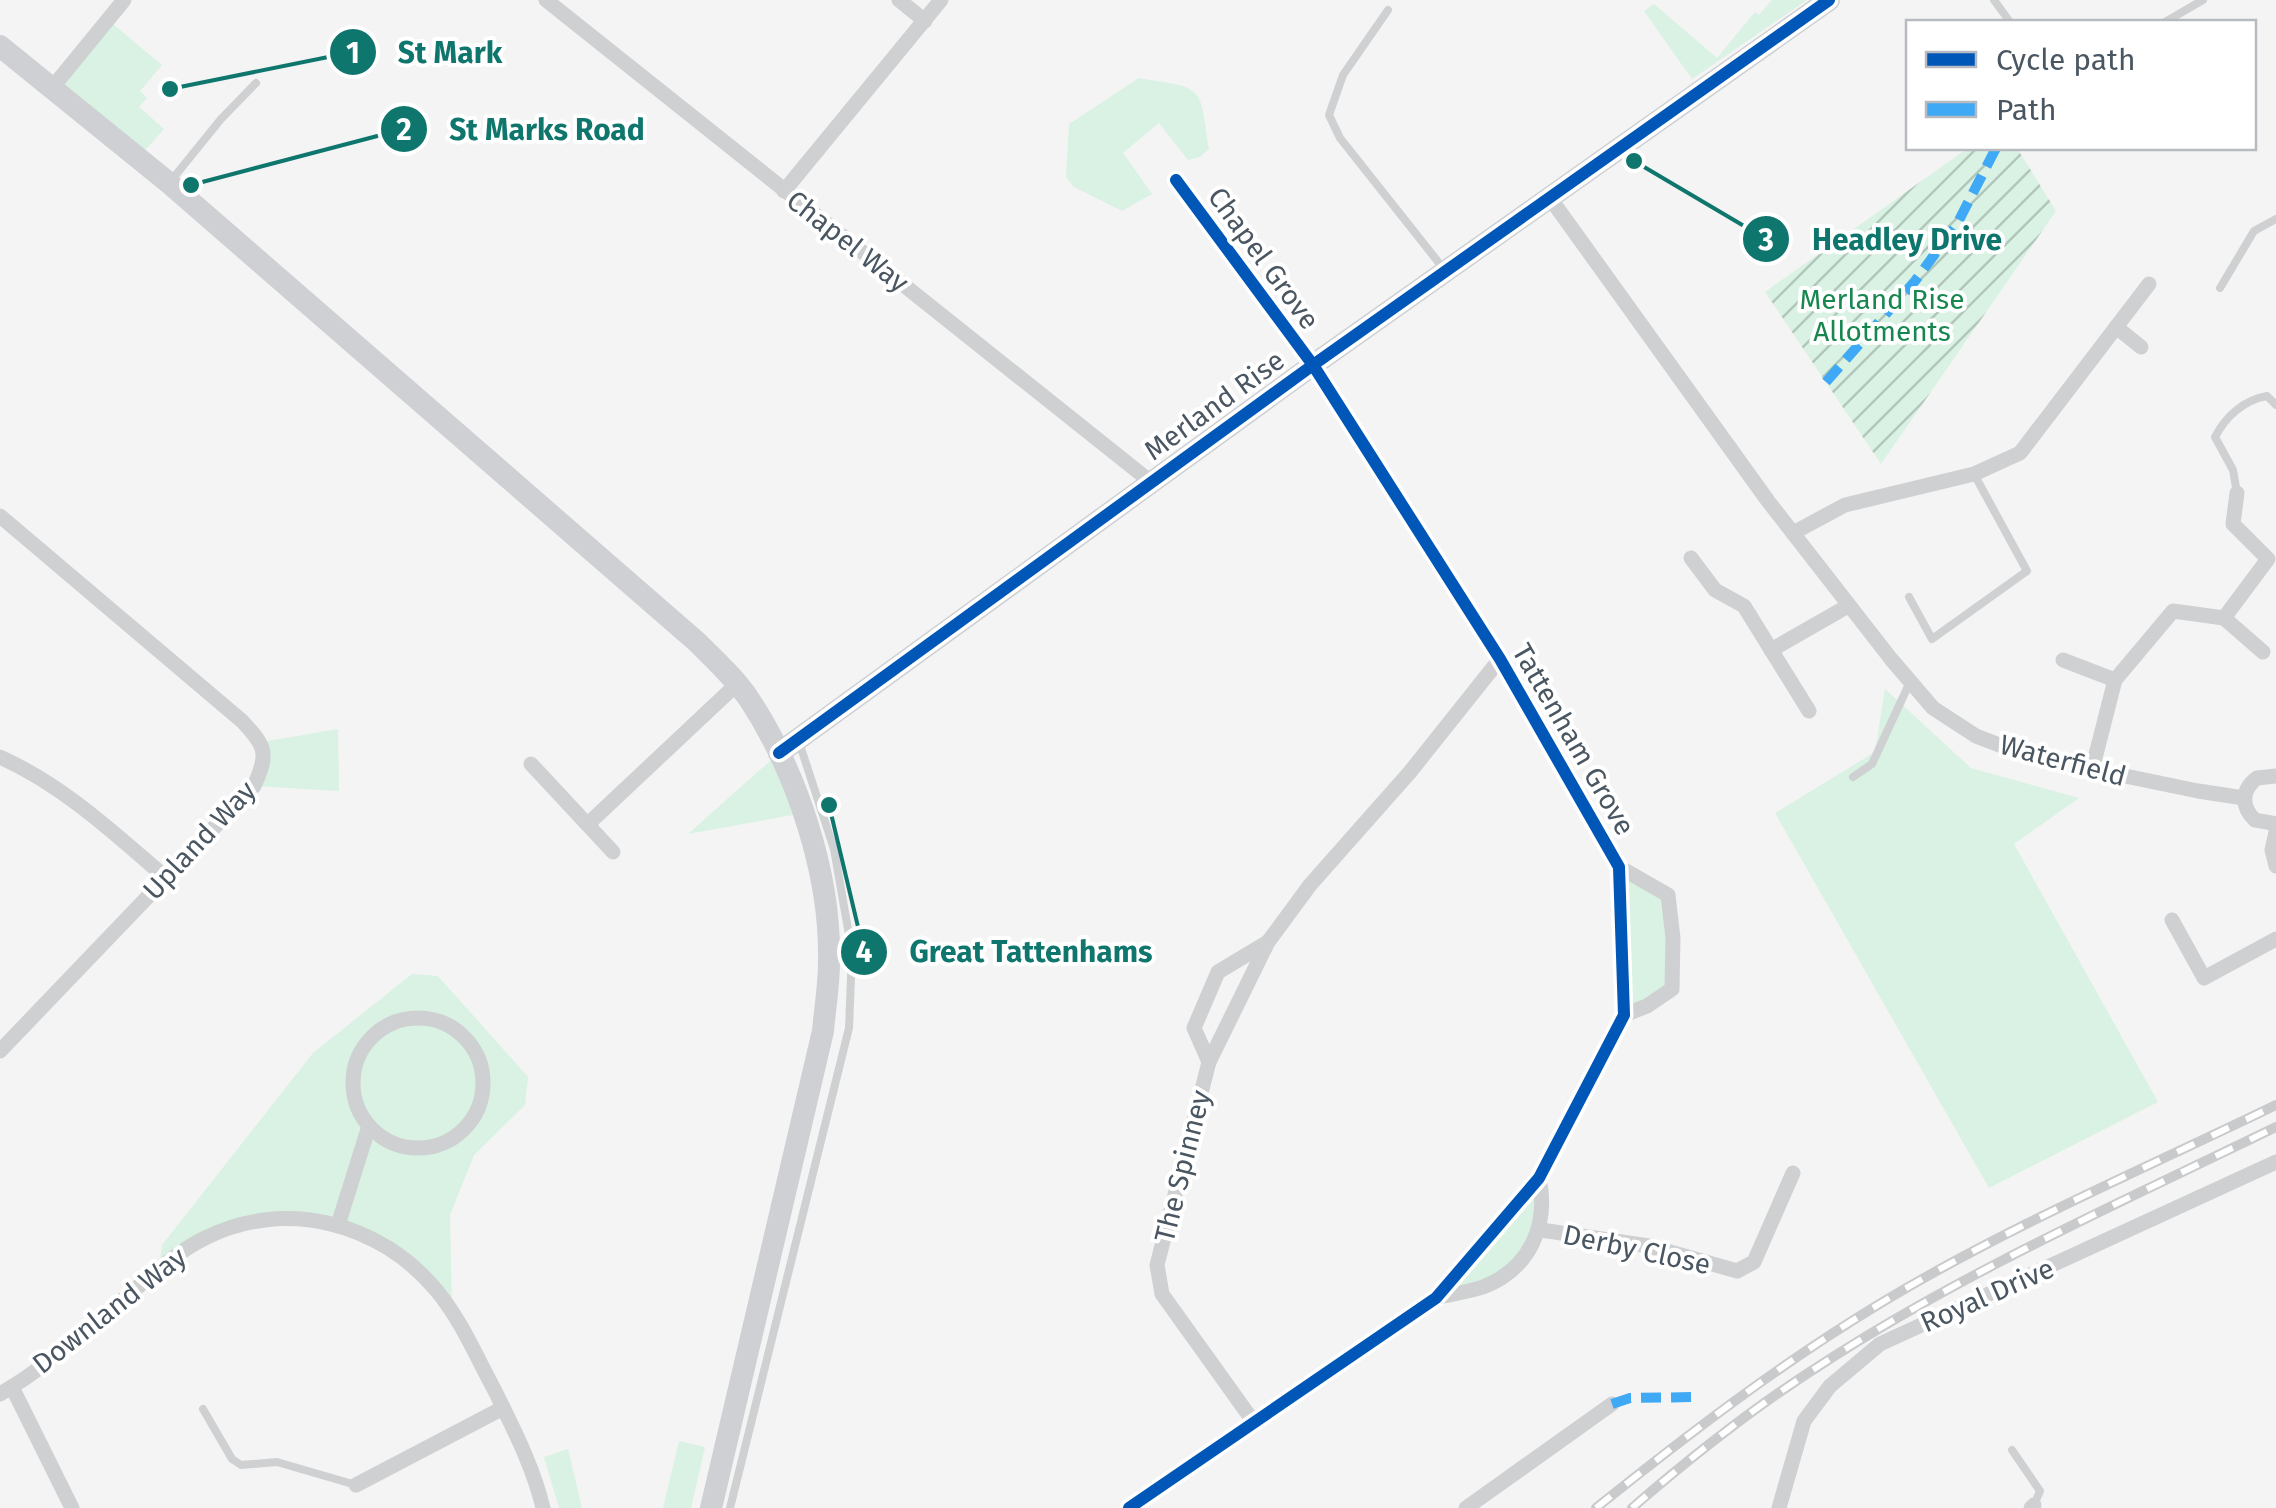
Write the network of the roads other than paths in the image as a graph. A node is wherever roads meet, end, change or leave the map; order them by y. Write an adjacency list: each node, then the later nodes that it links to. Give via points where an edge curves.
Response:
1 (124, 0): 12 (street)
2 (546, 0): 15 (street, Chapel Way)
3 (898, 0): 9 (street)
4 (941, 0): 9 (street)
5 (1830, 0): 16 (main road, Merland Rise)
6 (2203, 0): 8 (lane)
7 (1388, 10): 18 (lane, via 1343,75 1328,115)
8 (2169, 20)
9 (924, 21): 15 (street)
10 (0, 46): 12 (main road)
11 (256, 84): 14 (lane)
12 (52, 88): 14 (main road)
13 (1176, 180): 23 (street, Chapel Grove)
14 (169, 182): 40 (main road)
15 (784, 192): 26 (street, Chapel Way)
16 (1550, 198): 18 (main road, Merland Rise); 29 (street, Waterfield)
17 (2276, 219): 20 (lane, via 2254,232)
18 (1446, 271): 23 (main road, Merland Rise)
19 (2150, 284): 21 (street)
20 (2220, 288)
21 (2116, 327): 22 (street); 25 (street, via 2020,453)
22 (2141, 347)
23 (1313, 365): 26 (main road, Merland Rise); 36 (street, Tattenham Grove)
24 (2276, 405): 27 (lane, via 2268,396 2254,398 2224,420 2215,437)
25 (1974, 474): 29 (street, via 1846,505); 31 (lane, via 2027,570 1932,640)
26 (1150, 482): 42 (main road, Merland Rise)
27 (2237, 493): 33 (street, via 2233,524 2268,559)
28 (0, 516): 55 (street, Upland Way, via 261,742 265,762 254,786)
29 (1793, 533): 32 (street, Waterfield)
30 (1691, 558): 34 (street, via 1715,590 1744,606)
31 (1909, 597)
32 (1848, 606): 34 (street); 39 (street, Waterfield)
33 (2224, 618): 35 (street); 38 (street, via 2174,611)
34 (1770, 650): 41 (street)
35 (2263, 652)
36 (1500, 659): 54 (street, Tattenham Grove); 58 (street, The Spinney)
37 (2064, 660): 38 (street)
38 (2114, 680): 45 (street)
39 (1910, 682): 45 (street, Waterfield, via 1933,708 1976,736); 47 (lane, via 1872,764)
40 (737, 684): 42 (main road); 49 (street)
41 (1810, 711)
42 (788, 746): 79 (main road, via 826,899 823,1031); 80 (lane, via 834,848 852,952 849,1028)
43 (0, 757): 55 (street, via 76,802)
44 (531, 764): 49 (street)
45 (2092, 770): 48 (street, Waterfield)
46 (2276, 776): 48 (street, via 2256,778)
47 (1853, 777)
48 (2244, 798): 50 (street, via 2254,820)
49 (588, 824): 52 (street)
50 (2276, 824)
51 (2276, 832): 53 (street)
52 (612, 852)
53 (2276, 866)
54 (1619, 867): 59 (street, Tattenham Grove); 59 (street, Tattenham Grove, via 1668,895 1674,938 1672,988)
55 (165, 878): 60 (street, Upland Way)
56 (2172, 920): 57 (street, via 2204,978)
57 (2276, 939)
58 (1268, 942): 61 (street, The Spinney); 61 (street, The Spinney, via 1218,972 1194,1028)
59 (1624, 1015): 65 (street, Tattenham Grove)
60 (0, 1051)
61 (1208, 1062): 73 (street, The Spinney, via 1157,1265 1162,1294)
62 (369, 1126): 62 (street, via 354,1084 357,1062 376,1035 404,1019 426,1018 466,1039 483,1074 475,1115 462,1131 445,1143 414,1147); 66 (street)
63 (2276, 1162): 83 (street, Royal Drive, via 1880,1344 1830,1386 1804,1421)
64 (1794, 1173): 67 (street, Derby Close, via 1754,1262 1737,1271 1649,1246)
65 (1539, 1178): 67 (street); 68 (street, Tattenham Grove)
66 (338, 1225): 69 (street, Downland Way, via 262,1218 206,1237); 71 (street, Downland Way, via 387,1248 435,1289)
67 (1541, 1230): 68 (street, Tattenham Grove, via 1517,1265 1484,1286)
68 (1436, 1298): 73 (street, Tattenham Grove)
69 (6, 1390): 77 (street)
70 (1612, 1404): 82 (street)
71 (503, 1408): 75 (street); 78 (street, Downland Way)
72 (203, 1409): 75 (lane, via 241,1465 278,1462)
73 (1253, 1421): 81 (street, Tattenham Grove)
74 (2012, 1450): 76 (lane, via 2040,1490)
75 (356, 1485)
76 (2033, 1507)
77 (72, 1508)
78 (543, 1508)
79 (712, 1508)
80 (730, 1508)
81 (1129, 1508)
82 (1466, 1508)
83 (1779, 1508)

